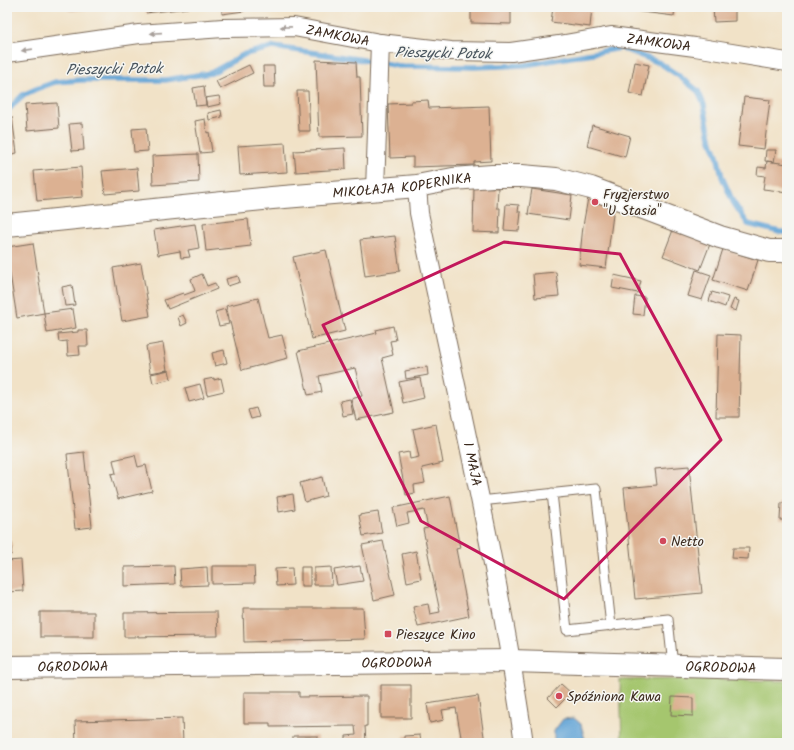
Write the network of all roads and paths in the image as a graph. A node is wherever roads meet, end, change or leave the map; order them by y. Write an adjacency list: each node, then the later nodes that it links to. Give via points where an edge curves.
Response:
1 (379, 47): 2 (street, ZAMKOWA, one-way to 2, via 294,27 223,28 139,34); 3 (street, ZAMKOWA, via 511,52 611,36); 5 (street)
2 (7, 53)
3 (787, 62)
4 (417, 186): 5 (street, MIKOŁAJA KOPERNIKA); 7 (street, MIKOŁAJA KOPERNIKA, via 453,179 492,176 556,179 591,188 720,237 769,251); 9 (street, 1 MAJA, via 419,213)
5 (375, 190): 6 (street, MIKOŁAJA KOPERNIKA)
6 (7, 225)
7 (787, 251)
8 (552, 493): 9 (lane); 10 (lane, via 596,489); 10 (lane, via 567,630)
9 (480, 501): 11 (street, 1 MAJA)
10 (611, 626): 12 (lane, via 668,619)
11 (511, 661): 12 (street, OGRODOWA); 13 (street, OGRODOWA); 15 (street, 1 MAJA)
12 (673, 666): 14 (street, OGRODOWA)
13 (7, 667)
14 (787, 669)
15 (524, 743)

